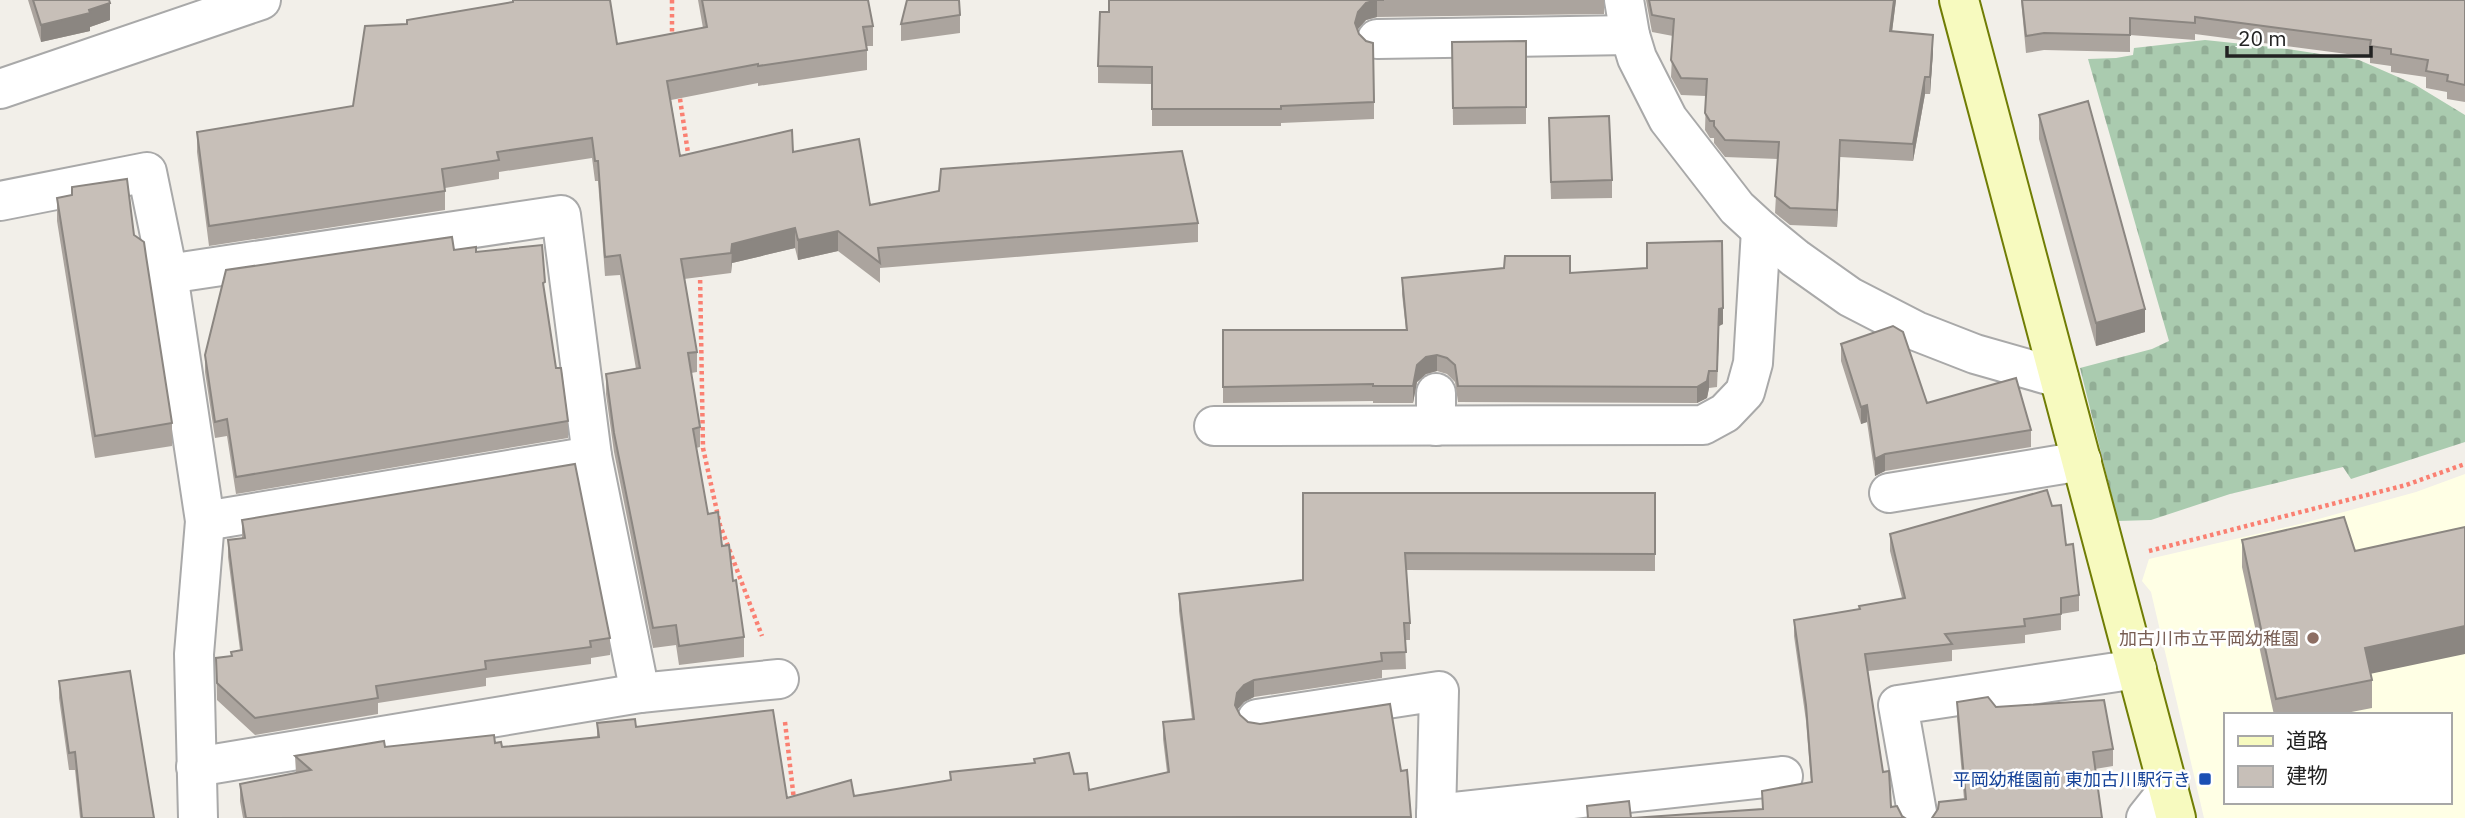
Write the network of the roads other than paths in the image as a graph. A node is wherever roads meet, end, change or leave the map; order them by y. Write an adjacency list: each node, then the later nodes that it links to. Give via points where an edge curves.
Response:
1 (261, 0): 5 (street)
2 (1959, 0): 9 (street)
3 (1627, 17): 4 (street); 7 (street, via 1637,58 1668,119 1737,208)
4 (1377, 38)
5 (0, 89)
6 (0, 201): 8 (street, via 147,172)
7 (1761, 230): 9 (street, via 1850,297 1916,331); 10 (street, via 1753,363 1745,392 1725,413 1703,425 1436,409)
8 (168, 274): 11 (street, via 561,215); 14 (street)
9 (2059, 378): 12 (street)
10 (1214, 426)
11 (592, 457): 14 (street); 17 (street)
12 (2082, 461): 13 (street); 15 (street)
13 (1889, 493)
14 (205, 521): 19 (street, via 194,654)
15 (2137, 669): 21 (street); 24 (street, via 1898,705)
16 (779, 679): 17 (street)
17 (640, 693): 19 (street)
18 (1257, 719): 22 (street, via 1439,691)
19 (197, 767): 23 (street)
20 (1783, 776): 22 (street)
21 (2164, 808)
22 (1436, 816)
23 (198, 818)
24 (1917, 818)

